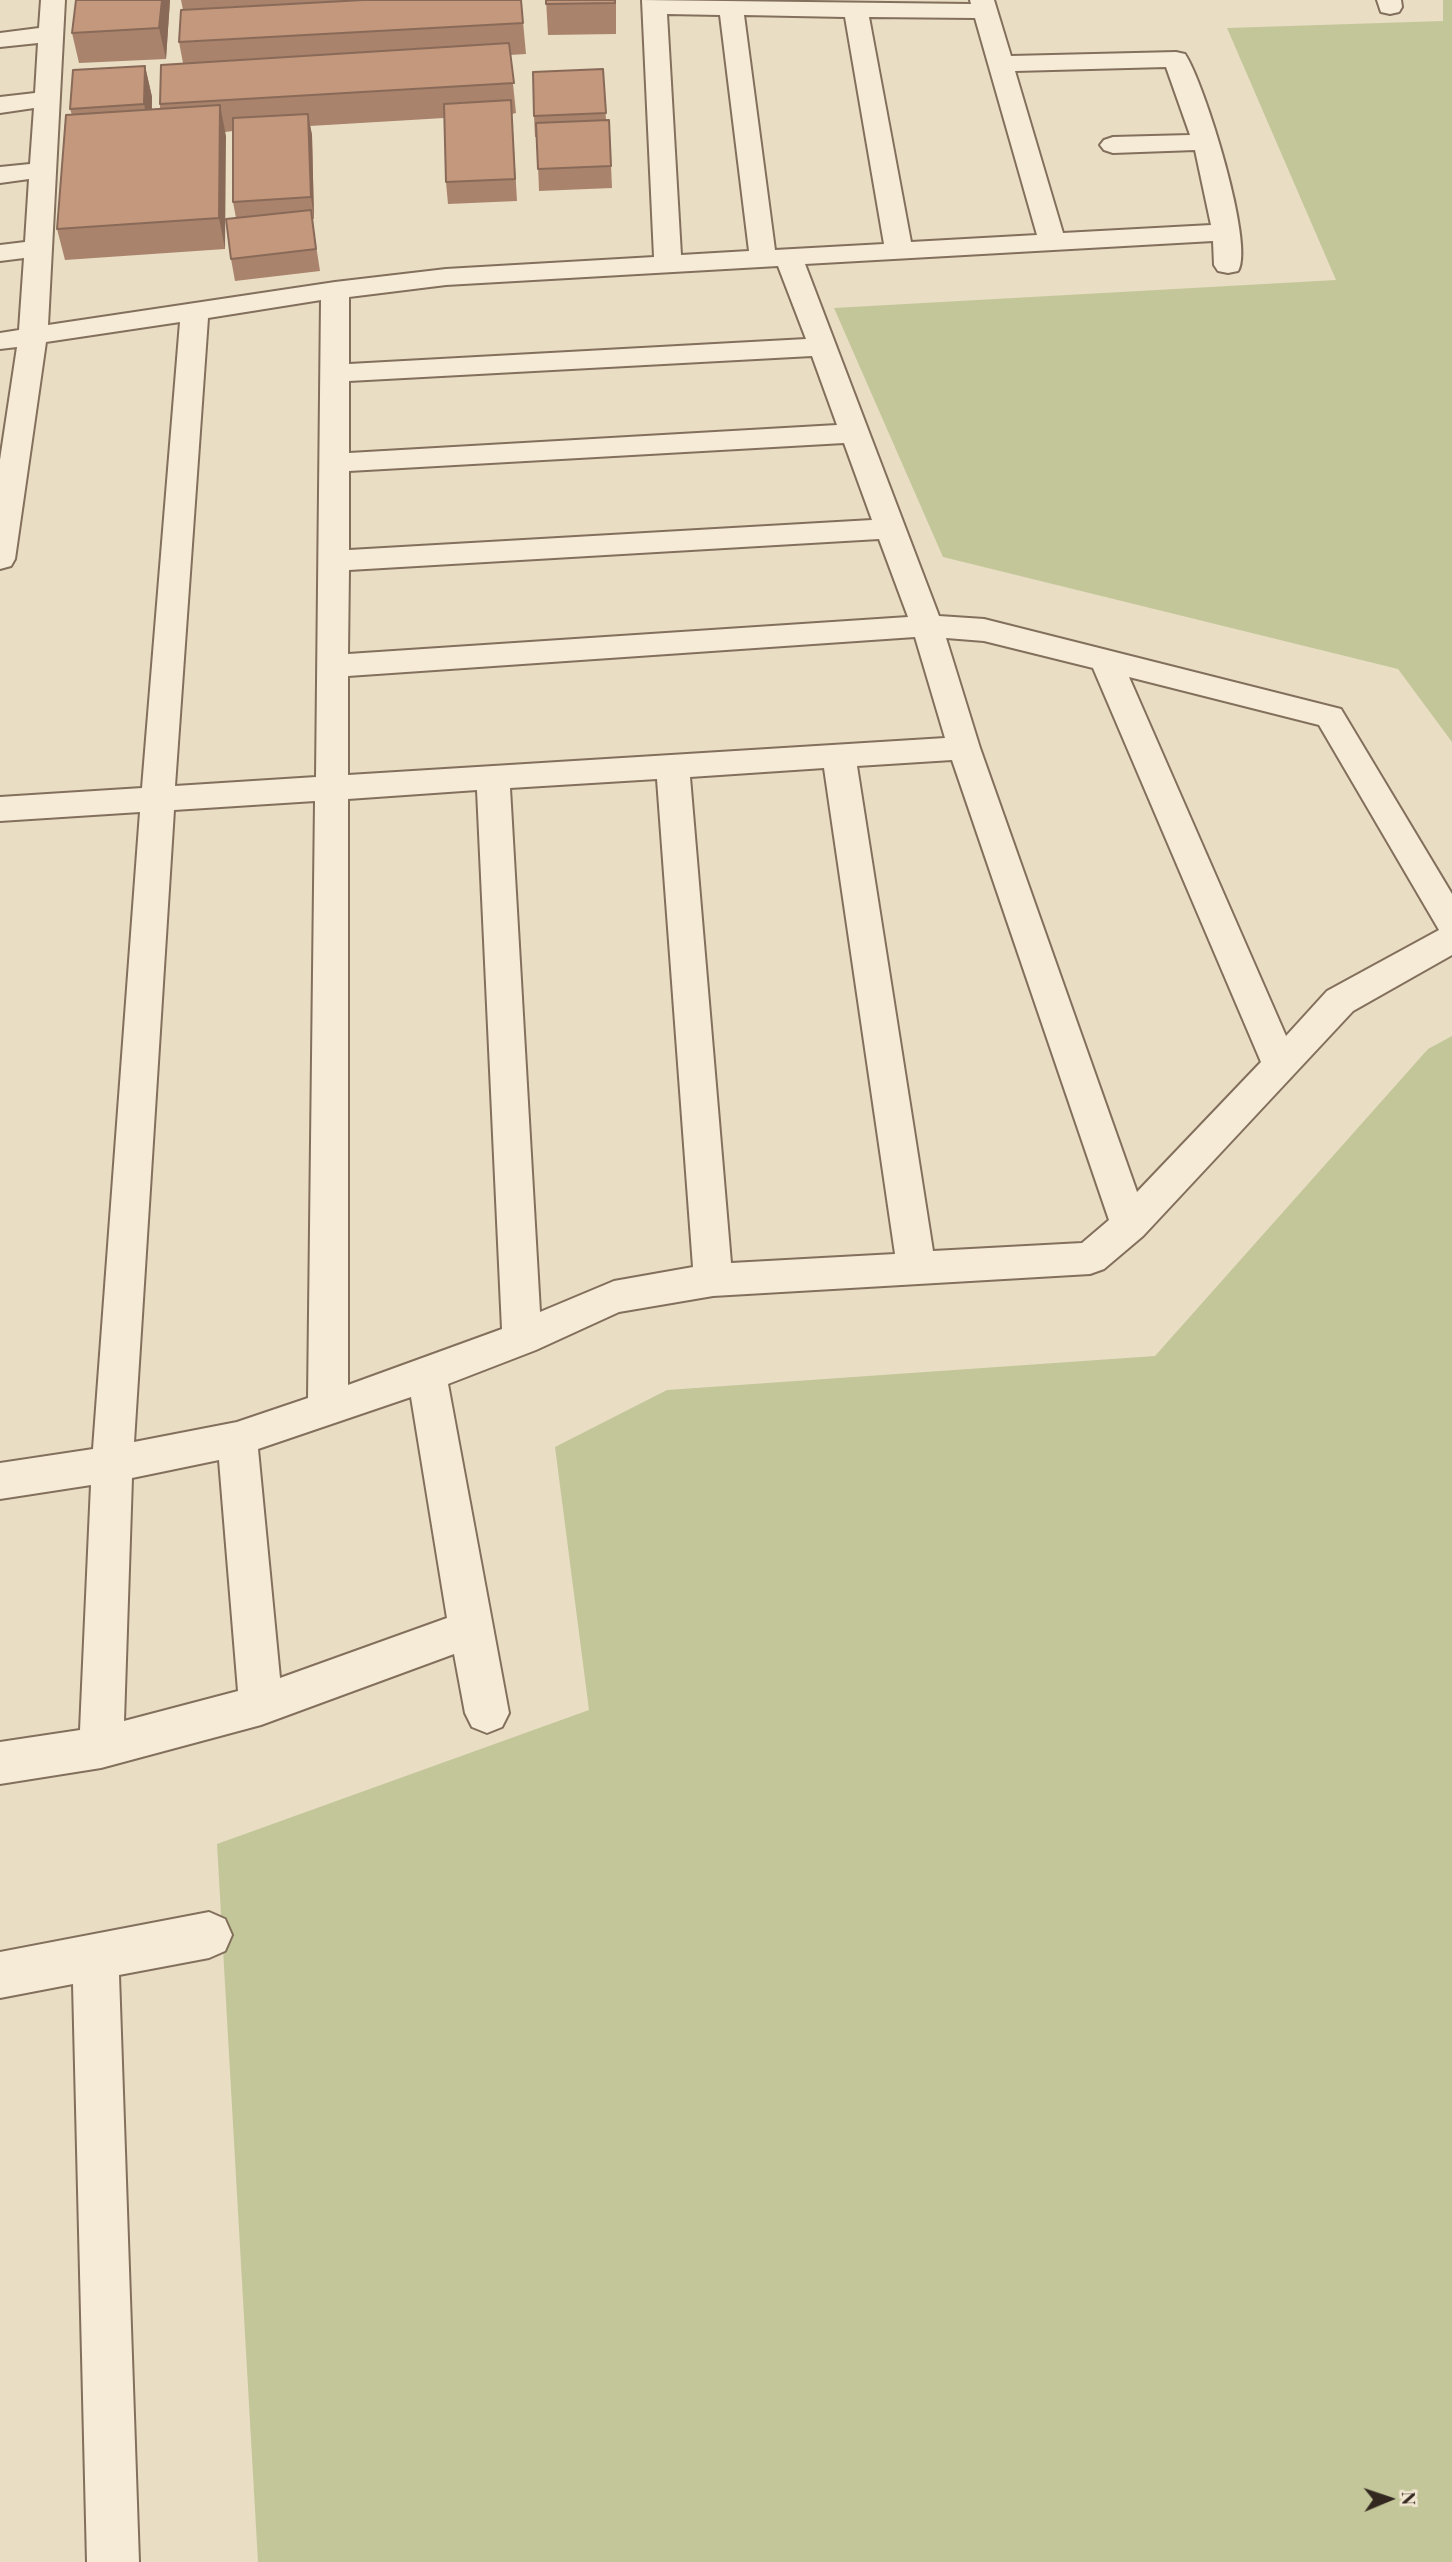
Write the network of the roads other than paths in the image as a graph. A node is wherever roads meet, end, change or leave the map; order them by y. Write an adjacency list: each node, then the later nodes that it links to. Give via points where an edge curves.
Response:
1 (53, 0): 6 (street)
2 (654, 4): 4 (street); 21 (street)
3 (983, 5): 5 (street); 8 (street)
4 (731, 8): 5 (street); 20 (street)
5 (856, 10): 18 (street)
6 (52, 34): 7 (street); 9 (street)
7 (0, 40)
8 (999, 64): 11 (street, via 1176,59); 16 (street)
9 (48, 99): 10 (street); 13 (street)
10 (0, 105)
11 (1207, 142): 12 (street); 15 (street)
12 (1112, 145)
13 (43, 170): 14 (street); 17 (street)
14 (0, 175)
15 (1228, 232): 16 (street); 22 (street)
16 (1052, 242): 18 (street)
17 (38, 248): 19 (street); 25 (street)
18 (898, 251): 20 (street)
19 (0, 253)
20 (776, 259): 21 (street); 27 (street)
21 (668, 264): 23 (street, via 446,277)
22 (1228, 265)
23 (335, 290): 24 (street); 28 (street)
24 (195, 311): 25 (street); 43 (street)
25 (33, 337): 26 (street); 30 (street)
26 (0, 341)
27 (822, 347): 28 (street); 29 (street)
28 (334, 373): 31 (street)
29 (855, 433): 31 (street); 32 (street)
30 (7, 458): 33 (street)
31 (334, 463): 34 (street)
32 (891, 529): 34 (street); 35 (street)
33 (0, 556)
34 (332, 561): 37 (street)
35 (927, 626): 36 (street, via 984,630); 37 (street); 38 (street)
36 (1105, 659): 45 (street, via 1330,717); 47 (street)
37 (333, 666): 42 (street)
38 (964, 748): 39 (street); 48 (street)
39 (839, 757): 40 (street); 49 (street)
40 (673, 767): 41 (street); 50 (street)
41 (493, 778): 42 (street); 51 (street)
42 (333, 788): 43 (street); 53 (street)
43 (158, 799): 44 (street); 55 (street)
44 (0, 809)
45 (1452, 923)
46 (1452, 939): 47 (street, via 1340,1001)
47 (1281, 1066): 48 (street)
48 (1130, 1225): 49 (street, via 1090,1258)
49 (917, 1270): 50 (street)
50 (713, 1280): 51 (street, via 614,1297)
51 (522, 1338): 52 (street)
52 (427, 1375): 53 (street); 57 (street)
53 (328, 1409): 54 (street)
54 (237, 1439): 55 (street); 58 (street)
55 (112, 1464): 56 (street); 60 (street)
56 (0, 1481)
57 (470, 1629): 58 (street); 59 (street)
58 (261, 1704): 60 (street)
59 (487, 1713)
60 (101, 1747): 61 (street)
61 (0, 1763)
62 (209, 1935): 63 (street)
63 (95, 1958): 64 (street); 65 (street)
64 (0, 1975)
65 (113, 2562)

